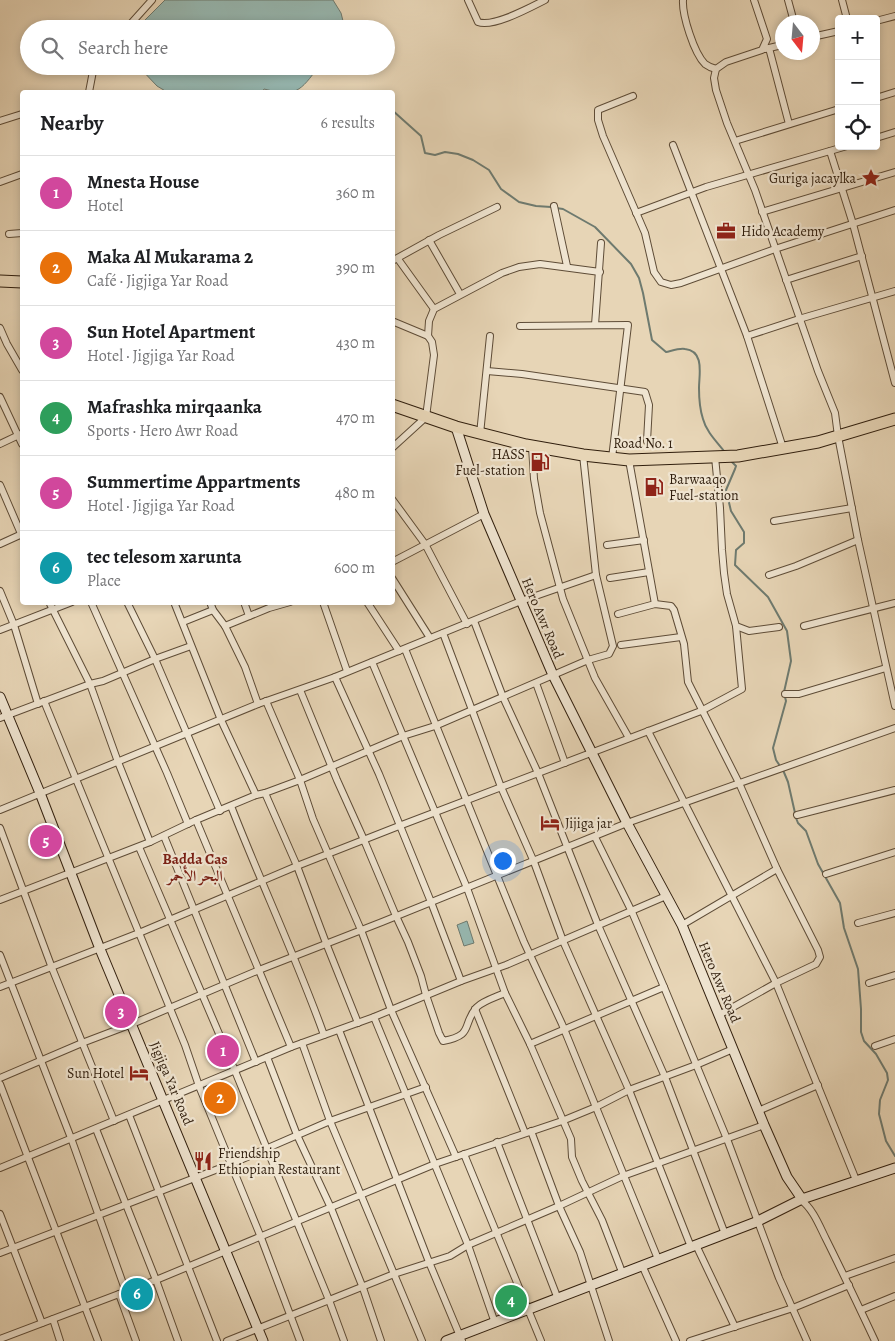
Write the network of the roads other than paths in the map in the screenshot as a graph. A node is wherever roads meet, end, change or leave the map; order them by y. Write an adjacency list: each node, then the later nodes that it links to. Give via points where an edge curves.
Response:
1 (152, 0): 11 (street)
2 (468, 0): 3 (street, via 478,22 490,24)
3 (545, 0)
4 (683, 0): 17 (street, via 683,14 699,56)
5 (754, 0): 16 (street, via 767,39)
6 (788, 0): 8 (street)
7 (842, 0): 9 (street)
8 (792, 15)
9 (846, 15)
10 (895, 16): 12 (street)
11 (134, 20)
12 (880, 20)
13 (835, 32): 14 (street)
14 (820, 35)
15 (775, 47): 16 (street)
16 (765, 49): 17 (street, via 726,62); 26 (street)
17 (716, 69): 29 (street, via 716,90)
18 (92, 75): 19 (street)
19 (88, 90)
20 (895, 92): 22 (street)
21 (633, 96): 43 (street, via 598,110 598,120)
22 (880, 97)
23 (835, 110): 26 (street)
24 (20, 115): 25 (street)
25 (0, 121)
26 (789, 124): 29 (street)
27 (895, 132): 28 (street)
28 (880, 137)
29 (735, 141): 35 (street)
30 (673, 145): 38 (street)
31 (835, 150): 32 (street)
32 (830, 151): 35 (street); 37 (street)
33 (895, 172): 37 (street)
34 (20, 175): 36 (street)
35 (749, 175): 38 (street); 42 (street)
36 (0, 182)
37 (842, 188): 42 (street); 44 (street)
38 (691, 193): 43 (street); 53 (street)
39 (554, 206): 52 (street)
40 (497, 207): 47 (street)
41 (895, 210): 44 (street)
42 (762, 212): 49 (street)
43 (636, 213): 53 (street, via 645,233 654,272 661,282 671,285 682,283)
44 (853, 224): 49 (street); 50 (street)
45 (20, 233): 46 (street)
46 (9, 234)
47 (429, 240): 51 (street); 59 (street)
48 (601, 243): 54 (street)
49 (775, 249): 53 (street); 55 (street)
50 (862, 256): 55 (street); 60 (street)
51 (395, 260): 61 (street)
52 (567, 266): 54 (street); 59 (street, via 540,264 519,267)
53 (720, 268): 69 (street)
54 (600, 272): 64 (street)
55 (786, 280): 62 (street)
56 (0, 281): 57 (highway)
57 (20, 282)
58 (895, 291): 60 (street)
59 (460, 294): 61 (street)
60 (873, 297): 62 (street); 74 (street)
61 (434, 309): 67 (street)
62 (799, 319): 69 (street); 84 (street, via 835,413)
63 (395, 322): 67 (street)
64 (596, 325): 65 (street); 75 (street, via 628,325)
65 (520, 326)
66 (0, 328): 70 (street)
67 (428, 336): 78 (street, via 434,355)
68 (490, 336): 73 (street)
69 (747, 336): 89 (street)
70 (7, 344): 71 (street); 72 (street)
71 (0, 347)
72 (20, 367)
73 (487, 371): 75 (street); 82 (street)
74 (895, 383)
75 (621, 389): 85 (street, via 644,392 647,397); 92 (street)
76 (0, 397): 81 (street)
77 (395, 406): 78 (highway, Road No. 1)
78 (426, 417): 80 (highway, Road No. 1); 87 (street)
79 (895, 419): 84 (highway, Road No. 1)
80 (456, 427): 82 (highway, Road No. 1); 97 (main road, Hero Awr Road)
81 (20, 433)
82 (480, 434): 88 (highway, Road No. 1)
83 (20, 435): 86 (street)
84 (838, 436): 89 (highway, Road No. 1); 96 (street)
85 (647, 441)
86 (0, 444)
87 (395, 445)
88 (532, 446): 90 (highway, Road No. 1); 112 (street, via 540,513)
89 (783, 448): 91 (highway, Road No. 1)
90 (583, 455): 92 (highway, Road No. 1); 108 (street)
91 (715, 457): 93 (highway, Road No. 1); 137 (street, via 724,573)
92 (612, 458): 93 (highway, Road No. 1)
93 (629, 460): 101 (street)
94 (0, 485): 99 (street)
95 (395, 503): 104 (street)
96 (852, 508): 98 (street); 102 (street)
97 (484, 514): 104 (street); 114 (main road, Hero Awr Road)
98 (774, 521)
99 (20, 530)
100 (20, 536): 103 (street)
101 (644, 540): 105 (street); 107 (street)
102 (858, 540): 109 (street); 127 (street)
103 (0, 544)
104 (425, 544): 106 (street); 134 (street)
105 (607, 546)
106 (395, 560)
107 (649, 572): 110 (street); 115 (street)
108 (596, 575): 112 (street); 148 (street, via 613,646 609,654)
109 (770, 575)
110 (610, 578)
111 (395, 583): 143 (street)
112 (560, 587): 114 (street); 148 (street)
113 (0, 590): 135 (street)
114 (521, 601): 132 (street); 153 (main road, Hero Awr Road)
115 (655, 604): 130 (street); 142 (street, via 671,606)
116 (895, 604): 127 (street)
117 (50, 605): 128 (street)
118 (64, 605): 128 (street)
119 (92, 605): 152 (street)
120 (128, 605): 147 (street)
121 (175, 605): 133 (street)
122 (211, 605): 129 (street)
123 (245, 605): 131 (street)
124 (279, 605): 131 (street)
125 (323, 605): 151 (street)
126 (369, 605): 146 (street)
127 (874, 609): 138 (street); 150 (street)
128 (52, 610): 135 (street); 156 (street)
129 (213, 610): 133 (street); 136 (street)
130 (618, 614)
131 (249, 616): 136 (street)
132 (474, 621): 134 (street); 160 (street)
133 (183, 622): 145 (street)
134 (467, 624): 141 (street)
135 (14, 625): 140 (street); 162 (street)
136 (225, 626): 163 (street)
137 (736, 626): 139 (street, via 749,631); 166 (street, via 742,689)
138 (804, 626)
139 (779, 627)
140 (0, 630)
141 (443, 633): 143 (street); 165 (street)
142 (681, 637): 144 (street); 166 (street, via 688,682)
143 (430, 638): 146 (street)
144 (621, 645)
145 (191, 646): 147 (street); 168 (street)
146 (402, 650): 149 (street); 169 (street)
147 (155, 659): 152 (street); 172 (street)
148 (588, 660): 153 (street); 174 (street)
149 (372, 662): 151 (street); 173 (street)
150 (886, 668): 158 (street, via 799,694); 164 (street)
151 (347, 671): 154 (street)
152 (123, 673): 156 (street); 175 (street)
153 (553, 675): 155 (street); 177 (main road, Hero Awr Road)
154 (335, 677): 157 (street); 176 (street)
155 (536, 683): 160 (street); 179 (street)
156 (90, 684): 162 (street); 178 (street)
157 (300, 690): 161 (street); 180 (street)
158 (785, 694)
159 (0, 696): 167 (main road, Jigjiga Yar Road)
160 (503, 697): 165 (street); 181 (street)
161 (266, 701): 163 (street); 183 (street)
162 (41, 703): 167 (street); 182 (street)
163 (258, 704): 168 (street)
164 (895, 706)
165 (472, 710): 169 (street); 185 (street)
166 (701, 711): 171 (street); 184 (street)
167 (4, 716): 187 (main road, Jigjiga Yar Road)
168 (221, 720): 172 (street); 189 (street)
169 (435, 726): 173 (street); 190 (street)
170 (895, 728): 184 (street)
171 (648, 731): 174 (street); 191 (street)
172 (186, 733): 175 (street); 194 (street)
173 (402, 736): 176 (street); 195 (street)
174 (630, 738): 177 (street)
175 (155, 746): 178 (street); 199 (street)
176 (367, 751): 180 (street); 200 (street)
177 (591, 753): 179 (street); 198 (main road, Hero Awr Road)
178 (118, 762): 182 (street); 205 (street)
179 (565, 763): 181 (street)
180 (332, 766): 183 (street); 204 (street)
181 (538, 773): 185 (street); 207 (street)
182 (75, 779): 187 (street); 210 (street)
183 (300, 780): 188 (street); 209 (street)
184 (739, 783): 191 (street); 213 (street)
185 (500, 787): 190 (street); 211 (street)
186 (895, 790): 196 (street)
187 (40, 793): 193 (street); 214 (main road, Jigjiga Yar Road)
188 (265, 793): 189 (street); 212 (street)
189 (256, 795): 192 (street)
190 (467, 800): 195 (street); 216 (street)
191 (684, 802): 198 (street); 222 (street)
192 (231, 806): 194 (street); 217 (street)
193 (0, 810)
194 (220, 811): 197 (street)
195 (435, 813): 200 (street); 218 (street)
196 (797, 815)
197 (196, 820): 199 (street); 220 (street)
198 (627, 823): 203 (street); 221 (main road, Hero Awr Road)
199 (188, 824): 202 (street)
200 (399, 826): 204 (street); 224 (street)
201 (0, 828): 219 (street)
202 (164, 836): 205 (street); 225 (street)
203 (595, 836): 207 (street); 226 (street)
204 (364, 840): 209 (street); 228 (street)
205 (150, 842): 206 (street)
206 (139, 847): 210 (street); 229 (street)
207 (568, 848): 211 (street); 231 (street)
208 (895, 852): 215 (street)
209 (329, 855): 212 (street); 233 (street)
210 (108, 858): 214 (street); 234 (street)
211 (534, 862): 216 (street); 235 (street)
212 (297, 866): 217 (street); 236 (street)
213 (776, 868): 222 (street); 247 (street, via 820,957 816,964)
214 (70, 873): 219 (street); 237 (main road, Jigjiga Yar Road)
215 (826, 874)
216 (497, 876): 218 (street); 238 (street)
217 (261, 882): 220 (street); 240 (street)
218 (467, 888): 224 (street); 242 (street)
219 (24, 891): 223 (street); 241 (street)
220 (228, 895): 225 (street); 243 (street)
221 (666, 896): 226 (street); 232 (main road, Hero Awr Road)
222 (732, 896): 232 (street); 247 (street)
223 (0, 900)
224 (431, 902): 228 (street); 245 (street)
225 (193, 910): 229 (street); 249 (street)
226 (632, 912): 231 (street); 251 (street)
227 (895, 913): 230 (street)
228 (396, 916): 233 (street); 254 (street)
229 (169, 920): 234 (street); 253 (street)
230 (858, 922)
231 (598, 925): 235 (street); 255 (street)
232 (682, 926): 260 (main road, Hero Awr Road)
233 (362, 930): 236 (street); 258 (street)
234 (139, 933): 237 (street); 256 (street)
235 (563, 940): 238 (street); 259 (street)
236 (326, 943): 240 (street); 262 (street)
237 (100, 949): 241 (street); 263 (main road, Jigjiga Yar Road)
238 (529, 954): 242 (street); 264 (street)
239 (0, 955): 246 (street)
240 (295, 956): 243 (street); 266 (street)
241 (52, 968): 246 (street); 268 (street)
242 (495, 968): 245 (street); 252 (street)
243 (259, 970): 249 (street); 272 (street)
244 (895, 975): 248 (street)
245 (461, 981): 254 (street)
246 (12, 982): 250 (street); 275 (street)
247 (776, 983): 260 (street); 282 (street)
248 (868, 983)
249 (225, 984): 253 (street); 276 (street)
250 (0, 987)
251 (664, 987): 255 (street); 277 (street)
252 (505, 993): 257 (street); 270 (street)
253 (202, 994): 256 (street); 278 (street)
254 (426, 995): 257 (street, via 443,1041 461,1037); 258 (street)
255 (630, 1000): 259 (street); 279 (street)
256 (169, 1008): 263 (street); 283 (street)
257 (475, 1009): 297 (street)
258 (391, 1010): 261 (street); 284 (street)
259 (596, 1015): 264 (street); 285 (street)
260 (719, 1015): 273 (main road, Hero Awr Road)
261 (374, 1017): 262 (street); 286 (street)
262 (358, 1022): 265 (street)
263 (132, 1024): 268 (street); 287 (main road, Jigjiga Yar Road)
264 (564, 1028): 270 (street); 289 (street)
265 (339, 1030): 266 (street); 288 (street)
266 (324, 1035): 269 (street)
267 (895, 1039): 271 (street)
268 (82, 1043): 275 (street); 292 (street)
269 (302, 1043): 272 (street); 293 (street)
270 (530, 1044): 294 (street)
271 (875, 1046)
272 (291, 1047): 274 (street)
273 (733, 1049): 277 (street); 290 (main road, Hero Awr Road)
274 (267, 1057): 276 (street); 298 (street)
275 (40, 1060): 280 (street); 299 (street)
276 (256, 1062): 278 (street)
277 (696, 1065): 279 (street); 300 (street)
278 (235, 1071): 283 (street); 302 (street)
279 (665, 1077): 285 (street); 303 (street)
280 (0, 1078)
281 (0, 1084): 305 (street)
282 (818, 1085): 290 (street); 315 (street)
283 (200, 1086): 287 (street); 308 (street)
284 (426, 1086): 286 (street); 306 (street)
285 (629, 1090): 289 (street); 307 (street)
286 (406, 1093): 288 (street); 309 (street)
287 (164, 1100): 291 (street); 313 (main road, Jigjiga Yar Road)
288 (368, 1107): 293 (street); 314 (street)
289 (596, 1107): 294 (street); 312 (street)
290 (758, 1111): 295 (main road, Hero Awr Road)
291 (129, 1115): 292 (street); 317 (street)
292 (114, 1121): 296 (street)
293 (330, 1121): 298 (street); 318 (street)
294 (562, 1121): 297 (street); 316 (street, via 571,1139 572,1157)
295 (764, 1125): 300 (street); 319 (main road, Hero Awr Road, via 787,1177)
296 (96, 1128): 299 (street); 320 (street)
297 (528, 1132): 301 (street); 321 (street)
298 (297, 1135): 302 (street); 322 (street)
299 (71, 1138): 305 (street); 324 (street)
300 (727, 1139): 303 (street); 327 (street)
301 (497, 1142): 304 (street); 325 (street)
302 (267, 1149): 308 (street); 326 (street)
303 (693, 1150): 307 (street); 330 (street)
304 (464, 1154): 306 (street); 329 (street)
305 (26, 1157): 310 (street); 328 (street)
306 (456, 1157): 309 (street)
307 (658, 1163): 312 (street); 333 (street)
308 (231, 1164): 313 (street); 331 (street)
309 (435, 1164): 314 (street); 332 (street)
310 (0, 1168)
311 (895, 1168): 315 (main road)
312 (623, 1176): 316 (street); 338 (street)
313 (196, 1178): 317 (street); 335 (main road, Jigjiga Yar Road)
314 (397, 1180): 318 (street); 339 (street)
315 (856, 1180): 319 (main road)
316 (588, 1192): 321 (street); 342 (street)
317 (158, 1193): 320 (street); 341 (street)
318 (361, 1196): 322 (street); 343 (street)
319 (801, 1199): 327 (main road); 344 (street)
320 (127, 1205): 324 (street); 345 (street)
321 (559, 1206): 325 (street); 347 (street, via 580,1252)
322 (331, 1208): 326 (street); 348 (street)
323 (0, 1214): 334 (street)
324 (99, 1216): 328 (street); 349 (street)
325 (526, 1219): 329 (street); 351 (street)
326 (296, 1221): 331 (street); 352 (street)
327 (756, 1222): 330 (main road); 354 (street)
328 (56, 1232): 334 (street); 353 (street)
329 (497, 1232): 332 (street); 355 (street)
330 (726, 1234): 333 (main road)
331 (260, 1236): 335 (street); 357 (street)
332 (468, 1245): 339 (street, via 450,1256); 359 (street)
333 (694, 1246): 338 (main road); 361 (street)
334 (14, 1247): 336 (street); 360 (street)
335 (226, 1250): 341 (street); 362 (main road, Jigjiga Yar Road)
336 (0, 1252)
337 (895, 1258): 344 (street)
338 (658, 1259): 340 (main road)
339 (429, 1262): 343 (street); 364 (street)
340 (642, 1265): 342 (main road); 381 (street)
341 (189, 1266): 345 (street); 371 (street)
342 (622, 1272): 347 (main road)
343 (394, 1274): 348 (street); 377 (street)
344 (845, 1276): 346 (street)
345 (156, 1280): 349 (street); 370 (street)
346 (849, 1285): 354 (street); 356 (street)
347 (590, 1286): 351 (main road); 380 (street)
348 (363, 1288): 352 (street); 376 (street)
349 (122, 1293): 353 (street); 369 (street)
350 (895, 1296): 356 (street)
351 (558, 1299): 355 (main road)
352 (329, 1300): 357 (street); 375 (street)
353 (86, 1307): 358 (street); 368 (street)
354 (793, 1308): 361 (street); 383 (street)
355 (528, 1310): 359 (main road); 379 (street)
356 (861, 1310): 384 (street)
357 (290, 1316): 362 (street); 374 (street)
358 (53, 1319): 360 (street); 367 (street)
359 (495, 1322): 364 (main road)
360 (42, 1324): 363 (street)
361 (735, 1327): 382 (street)
362 (259, 1328): 372 (street); 373 (main road, Jigjiga Yar Road)
363 (18, 1333): 365 (street); 366 (street)
364 (461, 1338): 378 (main road)
365 (0, 1339)
366 (22, 1341)
367 (60, 1341)
368 (98, 1341)
369 (136, 1341)
370 (178, 1341)
371 (217, 1341)
372 (227, 1341)
373 (264, 1341)
374 (300, 1341)
375 (344, 1341)
376 (381, 1341)
377 (422, 1341)
378 (446, 1341)
379 (541, 1341)
380 (609, 1341)
381 (676, 1341)
382 (690, 1341)
383 (807, 1341)
384 (875, 1341)

